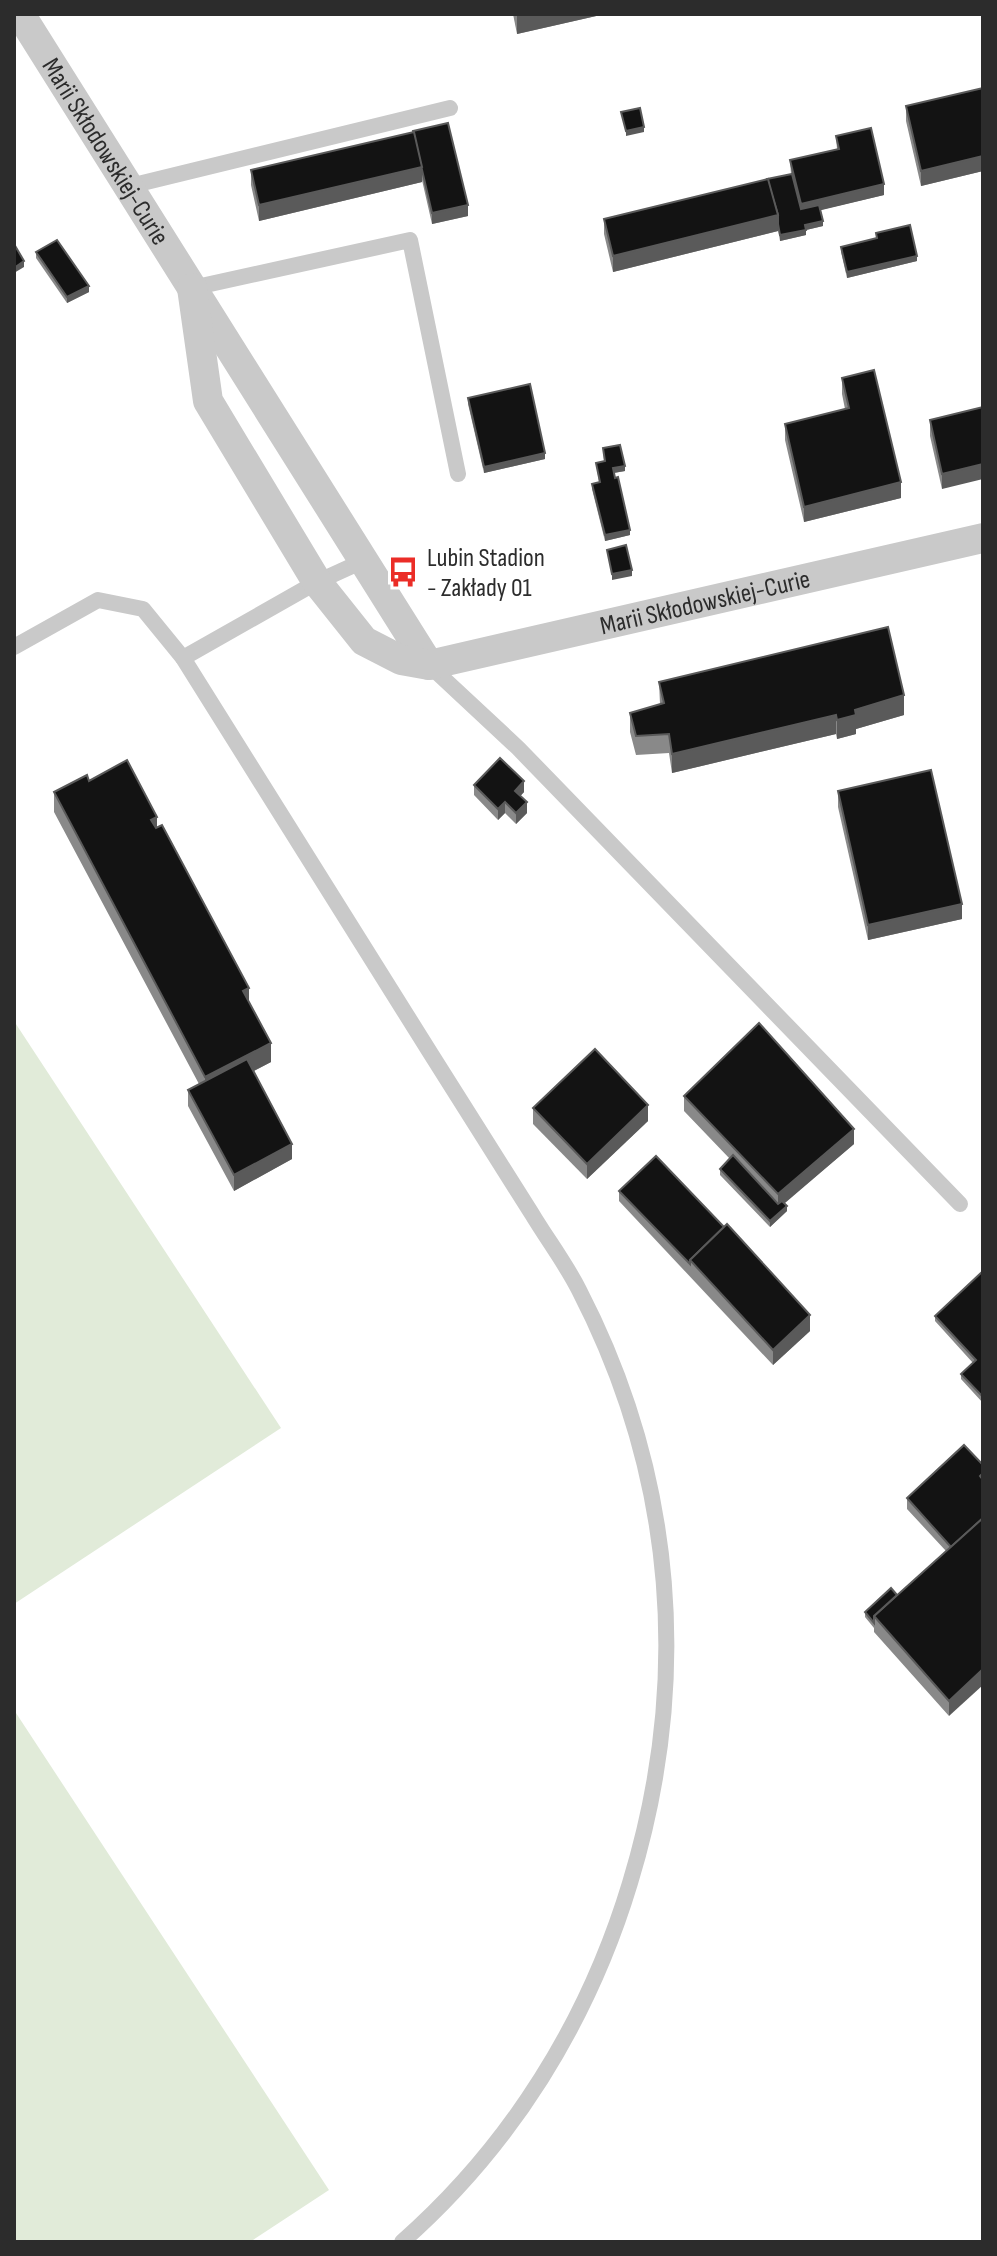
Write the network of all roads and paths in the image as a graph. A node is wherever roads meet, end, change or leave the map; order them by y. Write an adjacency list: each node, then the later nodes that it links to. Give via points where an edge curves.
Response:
1 (20, 14): 3 (street, Marii Skłodowskiej-Curie)
2 (450, 108): 3 (lane)
3 (130, 186): 4 (street, Marii Skłodowskiej-Curie)
4 (192, 288): 5 (lane, via 410,240); 7 (street, Marii Skłodowskiej-Curie); 8 (street, Marii Skłodowskiej-Curie, via 208,401)
5 (458, 474)
6 (983, 538): 11 (street, Marii Skłodowskiej-Curie)
7 (363, 561): 8 (lane); 11 (street, Marii Skłodowskiej-Curie)
8 (317, 582): 10 (lane); 11 (street, Marii Skłodowskiej-Curie, via 364,641 401,660)
9 (14, 647): 10 (lane, via 98,600 143,609)
10 (183, 658): 13 (lane, via 579,1290 635,1426 659,1538 668,1634 660,1764 648,1825 612,1940 567,2037 498,2144)
11 (429, 665): 12 (lane, via 518,748)
12 (960, 1204)
13 (402, 2242)

